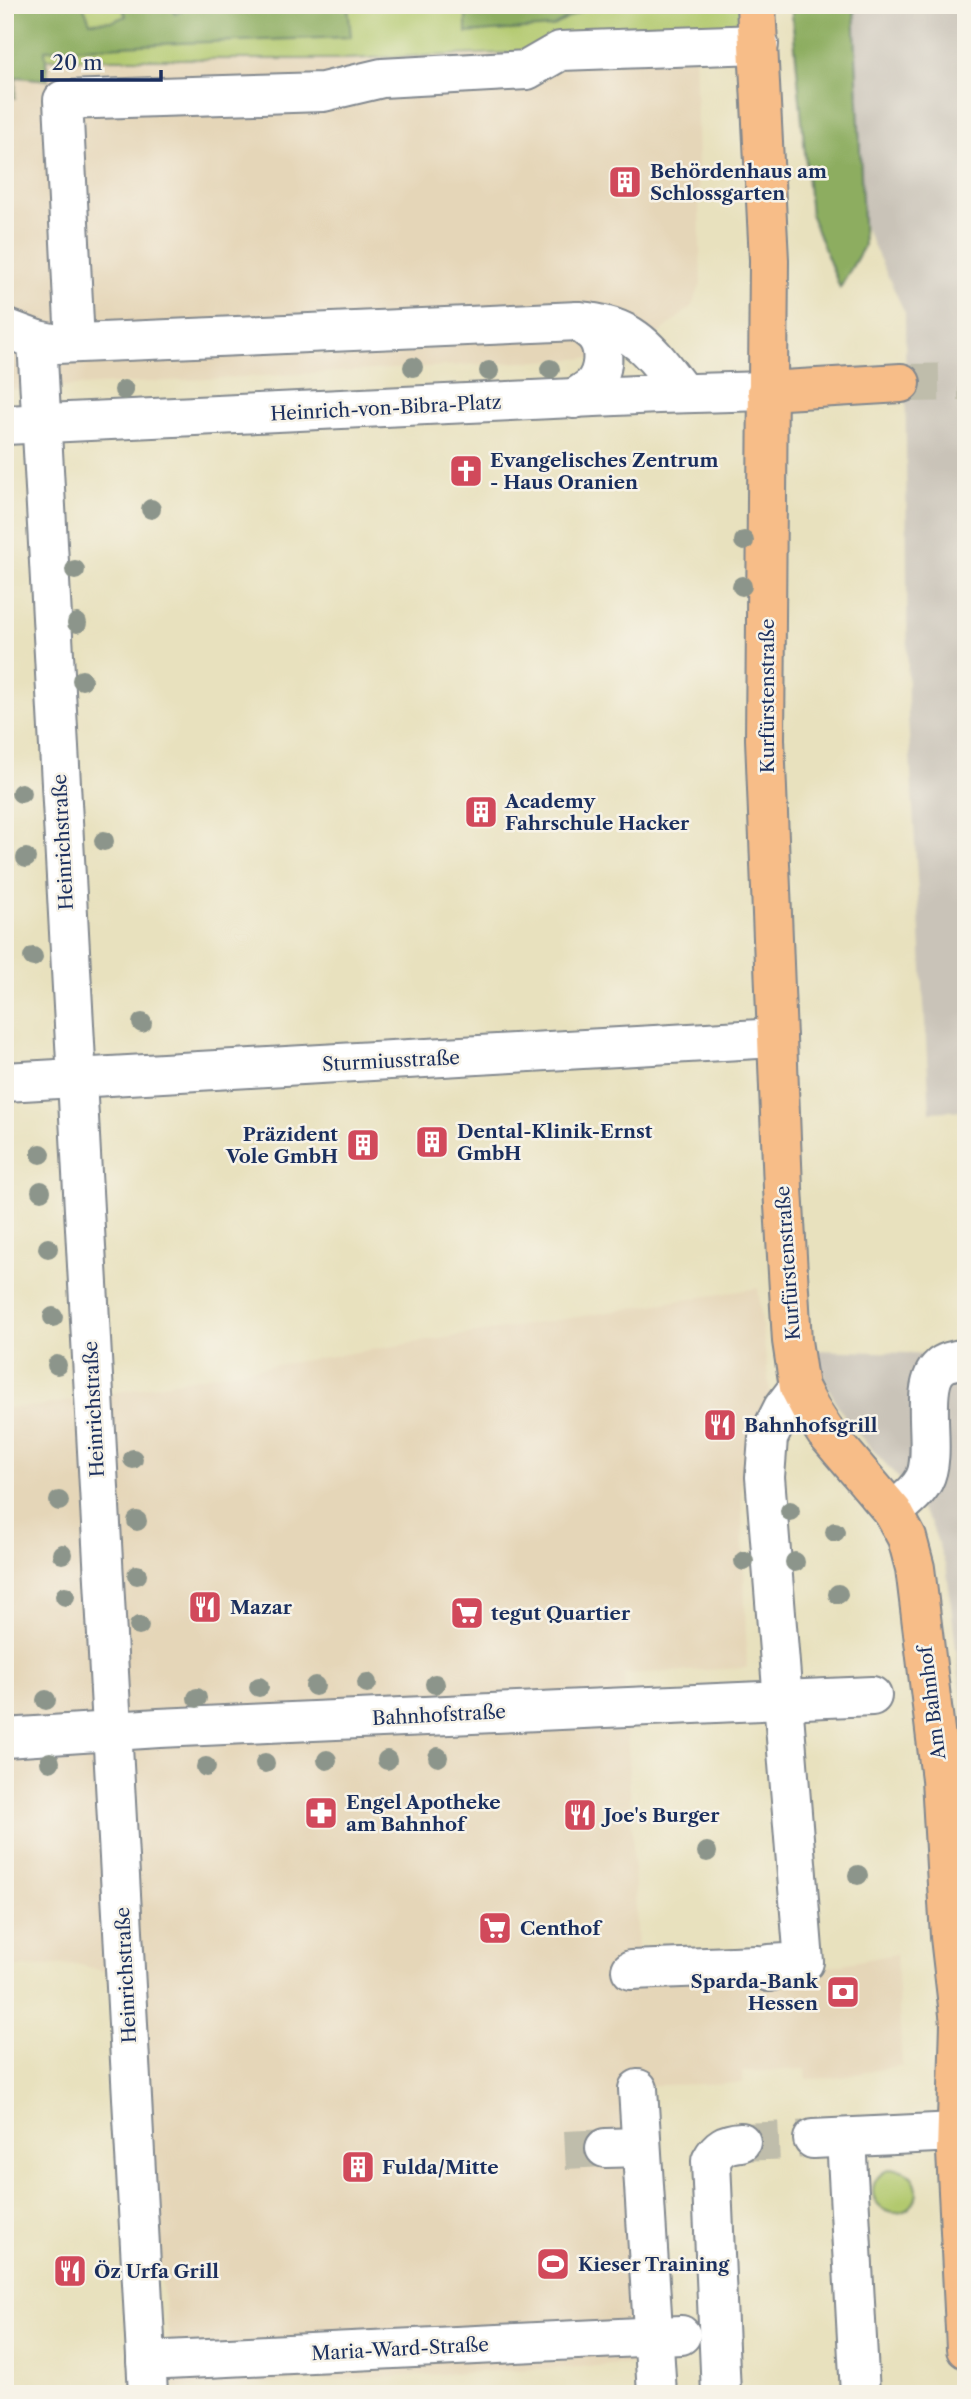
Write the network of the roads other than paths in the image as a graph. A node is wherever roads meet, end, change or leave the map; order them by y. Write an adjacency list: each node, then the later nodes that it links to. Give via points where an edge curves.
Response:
1 (757, 5): 2 (main road, Kurfürstenstraße)
2 (759, 44): 5 (street, via 560,51 527,70 382,78 323,92 63,100); 7 (main road, Kurfürstenstraße, via 769,260)
3 (578, 321): 5 (street); 8 (street, via 600,323 632,336 649,350); 9 (street, via 594,334 603,357 594,384)
4 (21, 334): 5 (street); 10 (street, Heinrichstraße)
5 (75, 344)
6 (901, 383): 7 (main road)
7 (767, 391): 8 (street, Heinrich-von-Bibra-Platz); 11 (main road, Kurfürstenstraße, via 765,739)
8 (682, 393): 9 (street, Heinrich-von-Bibra-Platz)
9 (574, 398): 10 (street, Heinrich-von-Bibra-Platz)
10 (23, 424): 12 (street, Heinrichstraße)
11 (777, 1038): 12 (street, Sturmiusstraße); 15 (main road, Kurfürstenstraße, via 792,1341)
12 (76, 1079): 13 (street, Sturmiusstraße); 19 (street, Heinrichstraße)
13 (5, 1082)
14 (966, 1358): 16 (street, via 946,1363 934,1374 929,1466 915,1493)
15 (799, 1387): 16 (main road, Am Bahnhof, via 826,1433); 18 (street, via 768,1438 765,1477)
16 (893, 1512): 22 (main road, Am Bahnhof, via 907,1538 915,1568 939,1767)
17 (873, 1696): 18 (street, Bahnhofstraße)
18 (782, 1700): 19 (street, Bahnhofstraße); 21 (street, via 804,1962 771,1968)
19 (113, 1730): 20 (street, Bahnhofstraße); 28 (street, Heinrichstraße)
20 (5, 1738)
21 (631, 1970)
22 (962, 2071): 25 (main road, Am Bahnhof)
23 (638, 2089): 26 (street, via 623,2148)
24 (741, 2142): 30 (street, via 721,2147 711,2161)
25 (959, 2145): 27 (main road, Am Bahnhof); 31 (street, via 830,2138)
26 (667, 2336): 28 (street, Maria-Ward-Straße); 29 (street)
27 (966, 2349)
28 (147, 2377)
29 (657, 2394)
30 (721, 2394)
31 (860, 2394)

